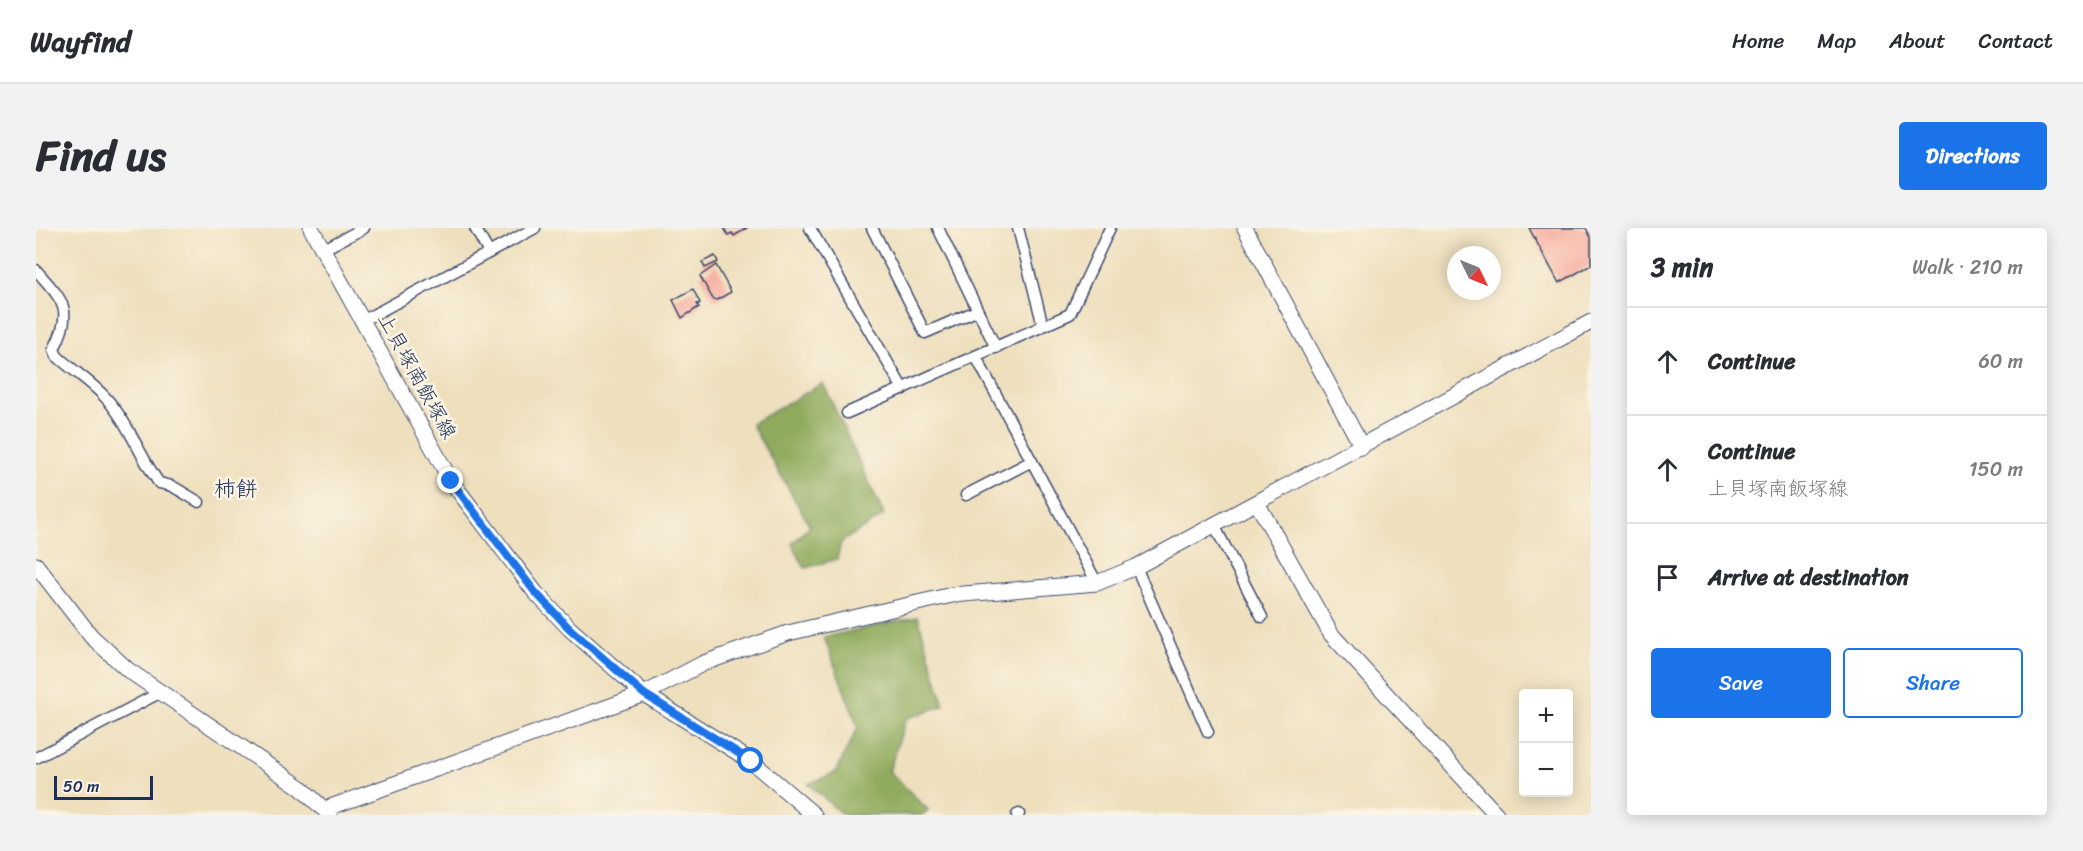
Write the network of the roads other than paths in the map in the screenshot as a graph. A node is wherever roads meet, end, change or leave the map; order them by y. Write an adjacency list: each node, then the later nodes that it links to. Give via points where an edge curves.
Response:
1 (310, 228): 11 (street, 上貝塚南飯塚線)
2 (364, 228): 11 (street)
3 (475, 228): 12 (street)
4 (535, 228): 12 (street)
5 (810, 228): 20 (street)
6 (872, 228): 14 (street, via 925,333)
7 (938, 228): 14 (street)
8 (1018, 228): 17 (street)
9 (1110, 228): 17 (street, via 1070,314)
10 (1245, 228): 22 (street)
11 (322, 250): 15 (street, 上貝塚南飯塚線)
12 (489, 253): 15 (street)
13 (36, 270): 25 (street, via 59,296 65,311 65,329 54,348 57,357 103,395 129,428 141,457 159,483)
14 (976, 311): 18 (street)
15 (362, 321): 33 (street, 上貝塚南飯塚線, via 451,481 535,592 569,628)
16 (1591, 322): 22 (street)
17 (1043, 326): 18 (street)
18 (996, 348): 19 (street)
19 (976, 357): 20 (street); 23 (street)
20 (903, 389): 21 (street)
21 (847, 413)
22 (1362, 447): 26 (street)
23 (1032, 461): 24 (street); 30 (street)
24 (966, 495)
25 (199, 502)
26 (1257, 503): 27 (street); 38 (street, via 1331,634)
27 (1214, 525): 29 (street); 31 (street)
28 (36, 565): 32 (street, via 91,636 128,670)
29 (1136, 567): 30 (street); 34 (street)
30 (1097, 583): 33 (street, via 952,595 855,616 788,633 704,663)
31 (1262, 617)
32 (161, 692): 35 (street); 36 (street, via 300,787)
33 (644, 694): 36 (street); 37 (street, 上貝塚南飯塚線, via 751,761)
34 (1208, 732)
35 (36, 758)
36 (328, 812)
37 (814, 815)
38 (1497, 815)

